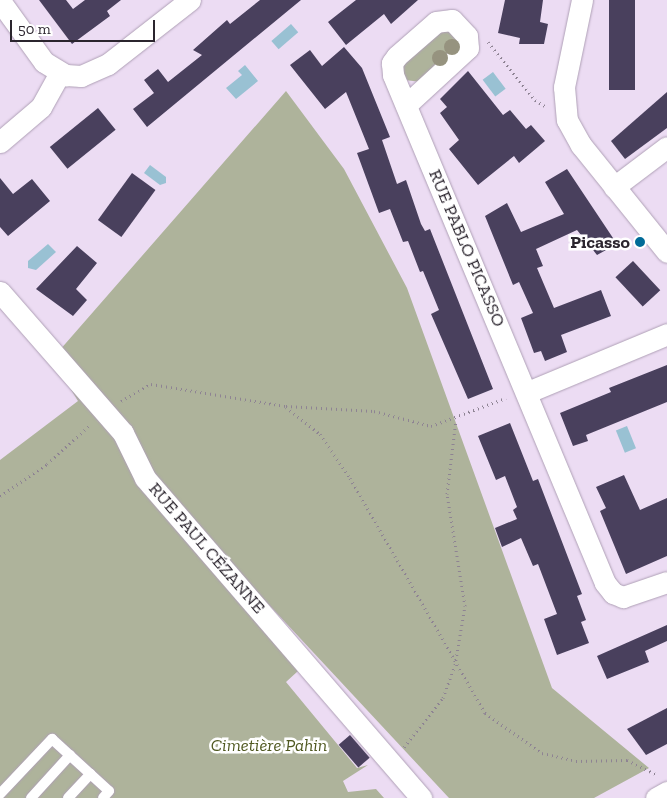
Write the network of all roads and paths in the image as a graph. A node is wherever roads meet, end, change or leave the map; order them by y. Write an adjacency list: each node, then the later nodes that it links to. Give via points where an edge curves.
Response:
1 (190, 0): 5 (street, via 99,70 81,76)
2 (582, 0): 7 (street, via 564,88)
3 (0, 1): 5 (street, via 39,57)
4 (483, 36): 7 (path, via 535,100)
5 (60, 73): 8 (street, via 41,107)
6 (406, 105): 14 (street, RUE PABLO PICASSO)
7 (567, 120): 10 (street, via 581,145)
8 (0, 142)
9 (667, 147): 10 (street)
10 (614, 187): 11 (street)
11 (667, 252)
12 (0, 292): 16 (street, RUE PAUL CÉZANNE)
13 (667, 334): 14 (street)
14 (528, 392): 17 (path); 19 (street, RUE PABLO PICASSO, via 609,589 618,596 630,596)
15 (286, 406): 16 (path, via 151,384); 17 (path, via 374,411 431,426); 20 (path, via 320,434 350,478)
16 (104, 410): 18 (path, via 89,430); 22 (street, RUE PAUL CÉZANNE, via 123,433 145,478)
17 (456, 420): 20 (path, via 447,494 465,606)
18 (0, 496)
19 (667, 582)
20 (455, 665): 22 (path, via 443,698); 24 (path, via 486,713 542,753 576,761 626,760)
21 (70, 755): 23 (lane); 25 (lane, via 52,738); 26 (lane)
22 (390, 763): 29 (street, RUE PAUL CÉZANNE)
23 (90, 774): 27 (lane); 28 (lane, via 109,791)
24 (664, 784): 30 (street)
25 (0, 794)
26 (31, 798)
27 (68, 798)
28 (103, 798)
29 (421, 798)
30 (656, 798)

